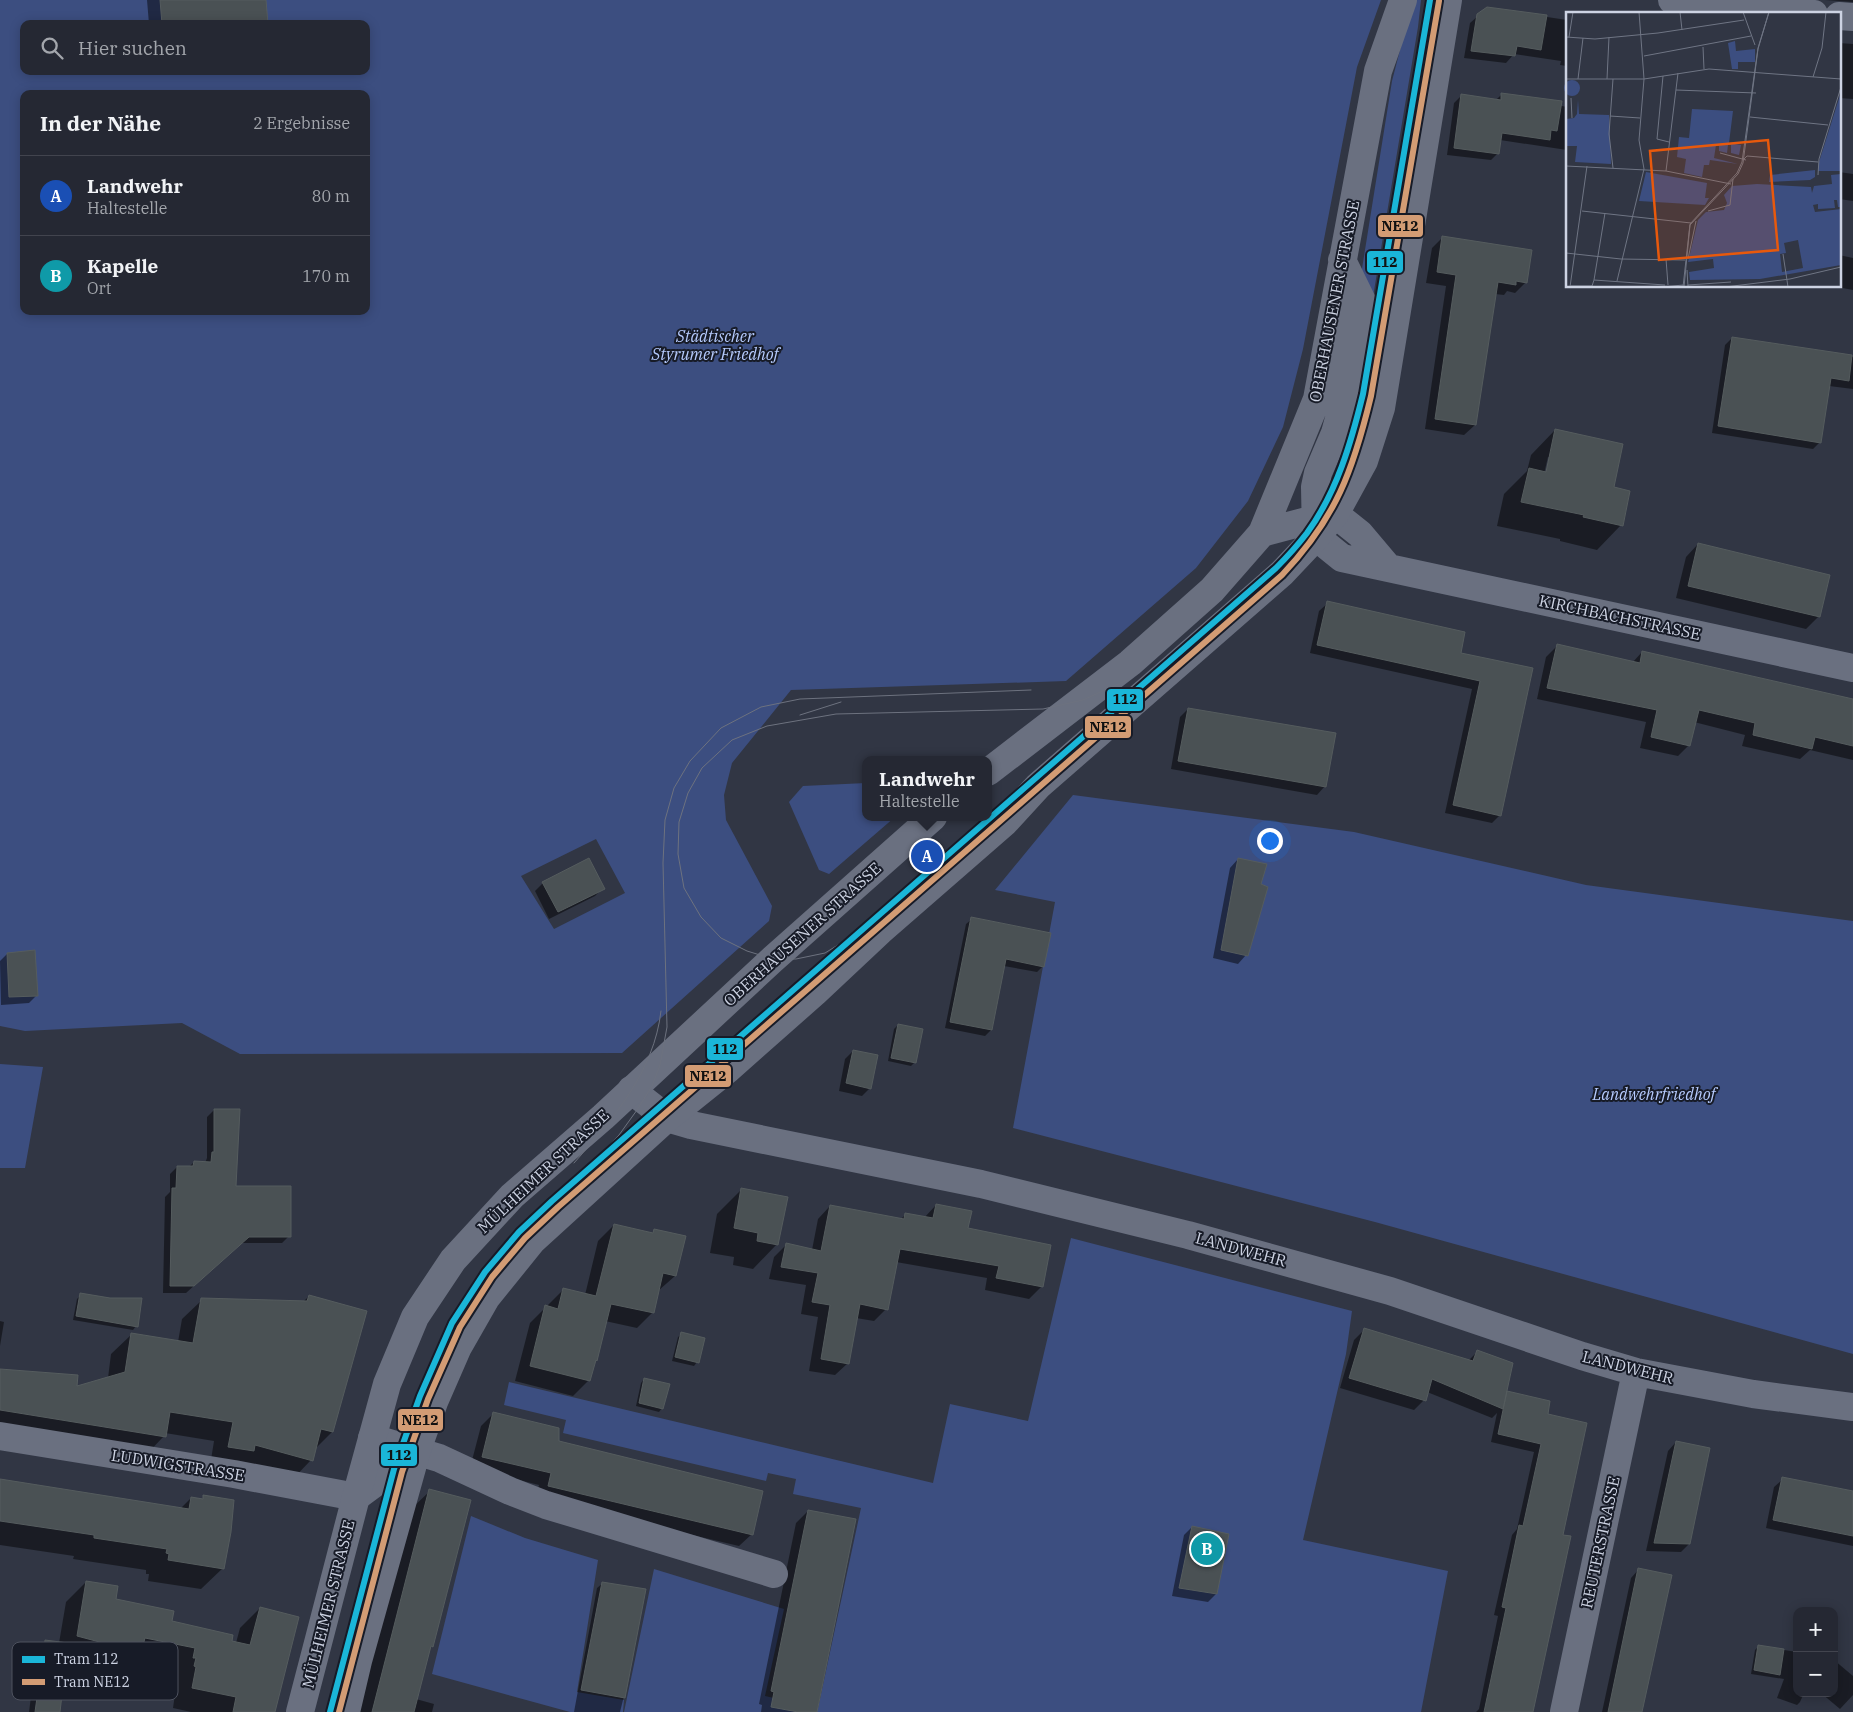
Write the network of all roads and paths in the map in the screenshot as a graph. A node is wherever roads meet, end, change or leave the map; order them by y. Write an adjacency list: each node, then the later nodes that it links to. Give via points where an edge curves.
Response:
1 (1403, 0): 8 (main road, OBERHAUSENER STRASSE, via 1378,71)
2 (1448, 0): 9 (main road, via 1381,408 1364,461)
3 (1672, 0): 4 (main road)
4 (1742, 4): 5 (main road)
5 (1800, 12)
6 (1840, 16): 7 (main road)
7 (1853, 17)
8 (1342, 260): 9 (main road, via 1363,303 1345,398 1315,487); 10 (main road, OBERHAUSENER STRASSE, via 1317,399)
9 (1322, 523): 10 (main road); 11 (main road, KIRCHBACHSTRASSE, via 1342,558); 16 (main road, via 1282,573 1038,786 1004,823 815,992)
10 (1262, 533): 12 (main road, OBERHAUSENER STRASSE, via 1212,590 1130,663)
11 (1853, 668)
12 (992, 769)
13 (929, 821): 14 (main road, OBERHAUSENER STRASSE, via 773,959)
14 (672, 1054): 15 (main road, MÜLHEIMER STRASSE)
15 (631, 1090): 16 (main road, LANDWEHR); 20 (main road, MÜLHEIMER STRASSE, via 512,1196 453,1260 415,1318 387,1384)
16 (667, 1118): 17 (main road, LANDWEHR, via 981,1184 1188,1235 1390,1291); 21 (main road, via 532,1241 486,1298 458,1348)
17 (1636, 1372): 18 (main road, LANDWEHR, via 1753,1394); 26 (main road, REUTERSTRASSE)
18 (1853, 1407)
19 (0, 1436): 22 (main road, LUDWIGSTRASSE)
20 (372, 1438): 21 (main road); 22 (main road, MÜLHEIMER STRASSE)
21 (417, 1450): 22 (main road); 23 (main road, via 546,1505); 25 (main road)
22 (356, 1497): 24 (main road, MÜLHEIMER STRASSE)
23 (774, 1574)
24 (300, 1712)
25 (346, 1712)
26 (1564, 1712)

